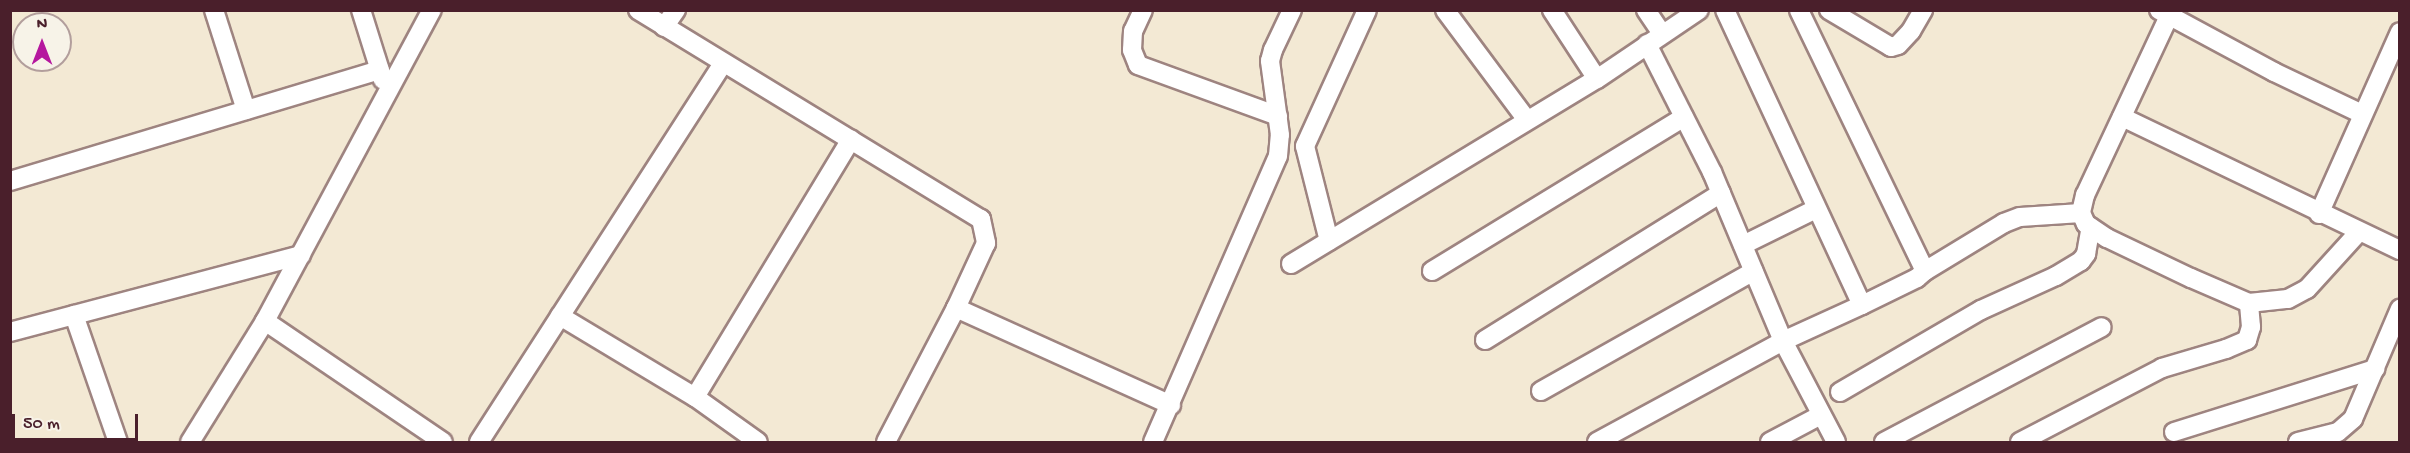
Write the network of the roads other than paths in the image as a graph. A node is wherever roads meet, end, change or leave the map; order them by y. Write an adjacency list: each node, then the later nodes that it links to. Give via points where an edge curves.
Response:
1 (214, 10): 25 (street)
2 (361, 10): 22 (street)
3 (432, 10): 24 (street)
4 (638, 10): 18 (street)
5 (676, 10): 18 (street)
6 (1143, 10): 27 (street, via 1133,31 1132,50 1138,65)
7 (1292, 10): 27 (street, via 1270,62)
8 (1367, 10): 38 (street, via 1305,146)
9 (1445, 10): 30 (street)
10 (1552, 10): 23 (street)
11 (1646, 10): 20 (street)
12 (1699, 10): 20 (street)
13 (1725, 10): 34 (street)
14 (1799, 10): 45 (street)
15 (1829, 10): 16 (street, via 1891,47 1911,31)
16 (1923, 10)
17 (2164, 13): 26 (street); 29 (street)
18 (664, 27): 21 (street)
19 (2400, 32): 26 (street)
20 (1654, 39): 23 (street); 28 (street)
21 (723, 63): 31 (street); 51 (street)
22 (380, 70): 24 (street); 25 (street)
23 (1597, 79): 30 (street)
24 (387, 93): 41 (street)
25 (246, 111): 32 (street)
26 (2362, 114): 35 (street)
27 (1278, 116): 61 (street, via 1278,156)
28 (1684, 117): 33 (street); 43 (street)
29 (2122, 117): 35 (street); 36 (street, via 2085,195)
30 (1527, 120): 38 (street)
31 (851, 139): 48 (street, via 981,219 986,243); 60 (street)
32 (10, 181)
33 (1721, 193): 39 (street); 55 (street)
34 (1815, 209): 39 (street); 47 (street)
35 (2319, 214): 37 (street)
36 (2086, 220): 45 (street, via 2020,217); 46 (street, via 2107,238); 59 (street, via 2086,254 2081,261 1981,310)
37 (2358, 233): 40 (street); 46 (street, via 2307,289 2288,299)
38 (1329, 241): 42 (street)
39 (1743, 245): 44 (street)
40 (2400, 250)
41 (301, 255): 50 (street); 52 (street)
42 (1291, 264)
43 (1432, 271)
44 (1754, 271): 56 (street); 58 (street)
45 (1925, 271): 47 (street)
46 (2249, 303): 75 (street, via 2251,327 2247,340 2162,368)
47 (1862, 305): 56 (street)
48 (956, 308): 61 (street); 69 (street)
49 (2400, 309): 57 (street)
50 (74, 315): 54 (street); 65 (street)
51 (560, 316): 60 (street); 67 (street)
52 (265, 321): 64 (street); 66 (street)
53 (2102, 327): 74 (street)
54 (10, 332)
55 (1485, 340)
56 (1783, 341): 62 (street); 71 (street)
57 (2375, 369): 63 (street); 76 (street, via 2353,419 2338,432)
58 (1541, 391)
59 (1840, 392)
60 (695, 398): 68 (street)
61 (1172, 405): 70 (street)
62 (1821, 415): 72 (street); 73 (street)
63 (2174, 432)
64 (438, 441)
65 (118, 442)
66 (190, 442)
67 (479, 442)
68 (758, 442)
69 (886, 442)
70 (1153, 442)
71 (1597, 442)
72 (1770, 442)
73 (1836, 442)
74 (1884, 442)
75 (2020, 442)
76 (2298, 442)

